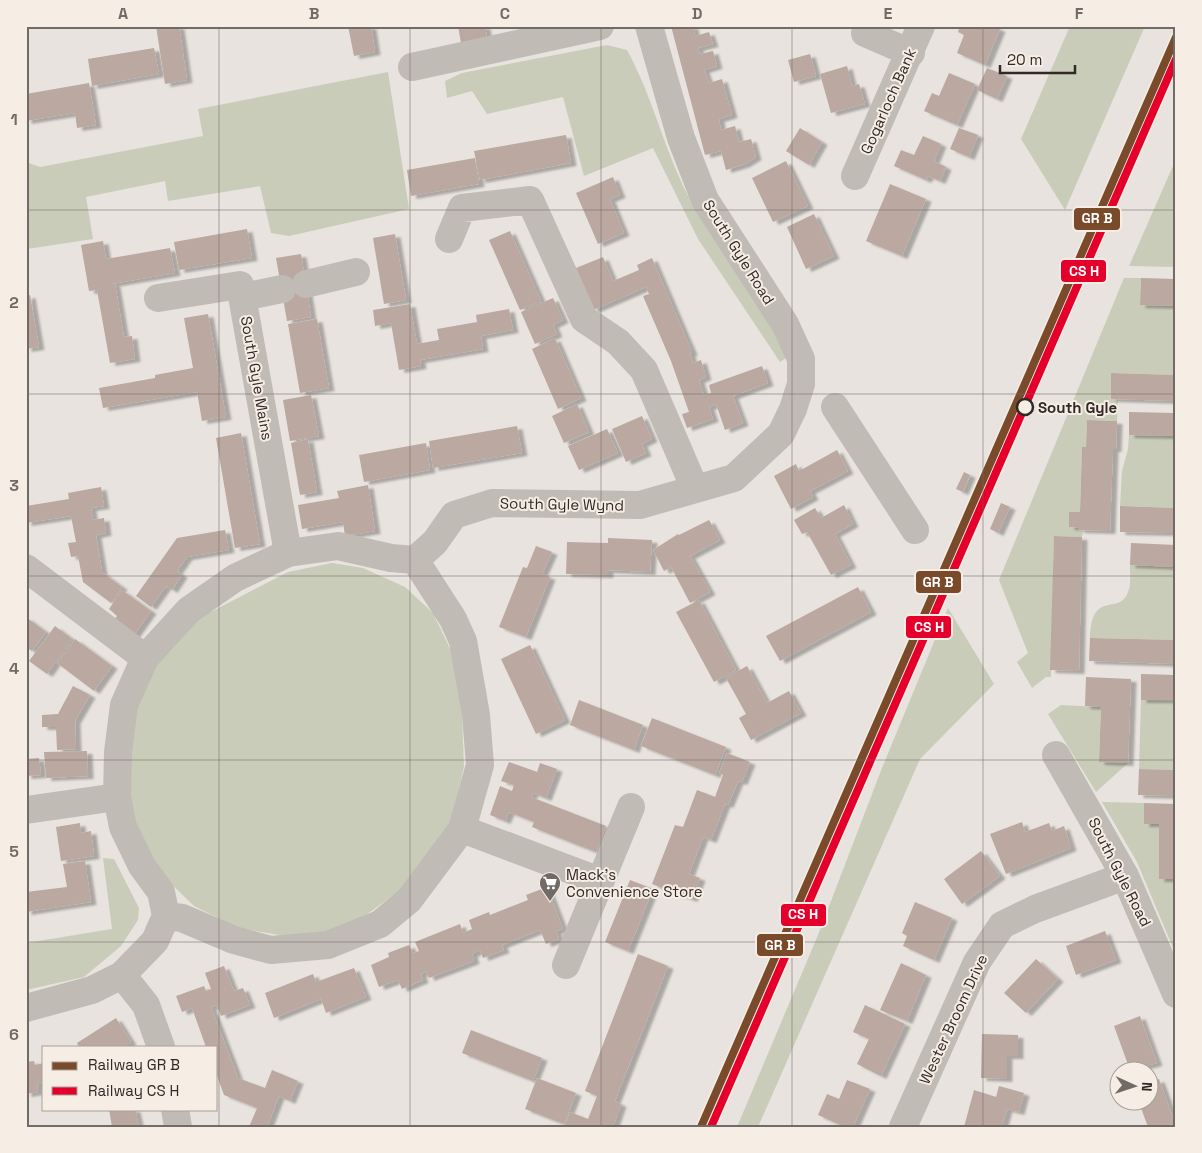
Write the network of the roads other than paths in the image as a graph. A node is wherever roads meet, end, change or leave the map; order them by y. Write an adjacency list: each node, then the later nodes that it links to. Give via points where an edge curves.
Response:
1 (600, 26): 6 (street)
2 (649, 26): 12 (street, South Gyle Road, via 681,138 705,200 785,324)
3 (921, 26): 5 (street, Gogarloch Bank)
4 (865, 32): 5 (street)
5 (910, 52): 7 (street, Gogarloch Bank)
6 (412, 67)
7 (854, 176)
8 (449, 239): 14 (street, via 462,208 530,200 584,318 618,342 644,370)
9 (356, 272): 10 (street)
10 (243, 297): 11 (street, South Gyle Mains, via 240,285); 16 (street, South Gyle Mains)
11 (158, 298)
12 (801, 359): 14 (street, South Gyle Wynd, via 801,384 781,434 734,478)
13 (835, 407): 15 (street)
14 (695, 489): 17 (street, South Gyle Wynd, via 640,505 492,503 454,515 436,542)
15 (915, 530)
16 (288, 553): 17 (street, via 338,546); 19 (street, via 235,578 189,610)
17 (415, 560): 24 (street, via 463,640 476,715 480,765)
18 (26, 568): 19 (street)
19 (144, 658): 21 (street, via 124,705)
20 (1056, 755): 25 (street, South Gyle Road)
21 (117, 797): 23 (street); 27 (street, via 123,827 142,866 161,892)
22 (631, 807): 26 (street)
23 (26, 810)
24 (462, 829): 26 (street); 27 (street, via 409,900 380,924 328,945 271,950 234,940 182,918)
25 (1125, 876): 30 (street, South Gyle Road); 35 (street, Wester Broom Drive, via 1035,909 1002,926 977,962)
26 (600, 881): 28 (street)
27 (166, 916): 29 (street, via 155,941)
28 (566, 965)
29 (122, 975): 31 (street, via 92,990); 32 (street, via 146,1005)
30 (1176, 994)
31 (26, 1008)
32 (161, 1046)
33 (174, 1110): 34 (street)
34 (178, 1127)
35 (903, 1127)

